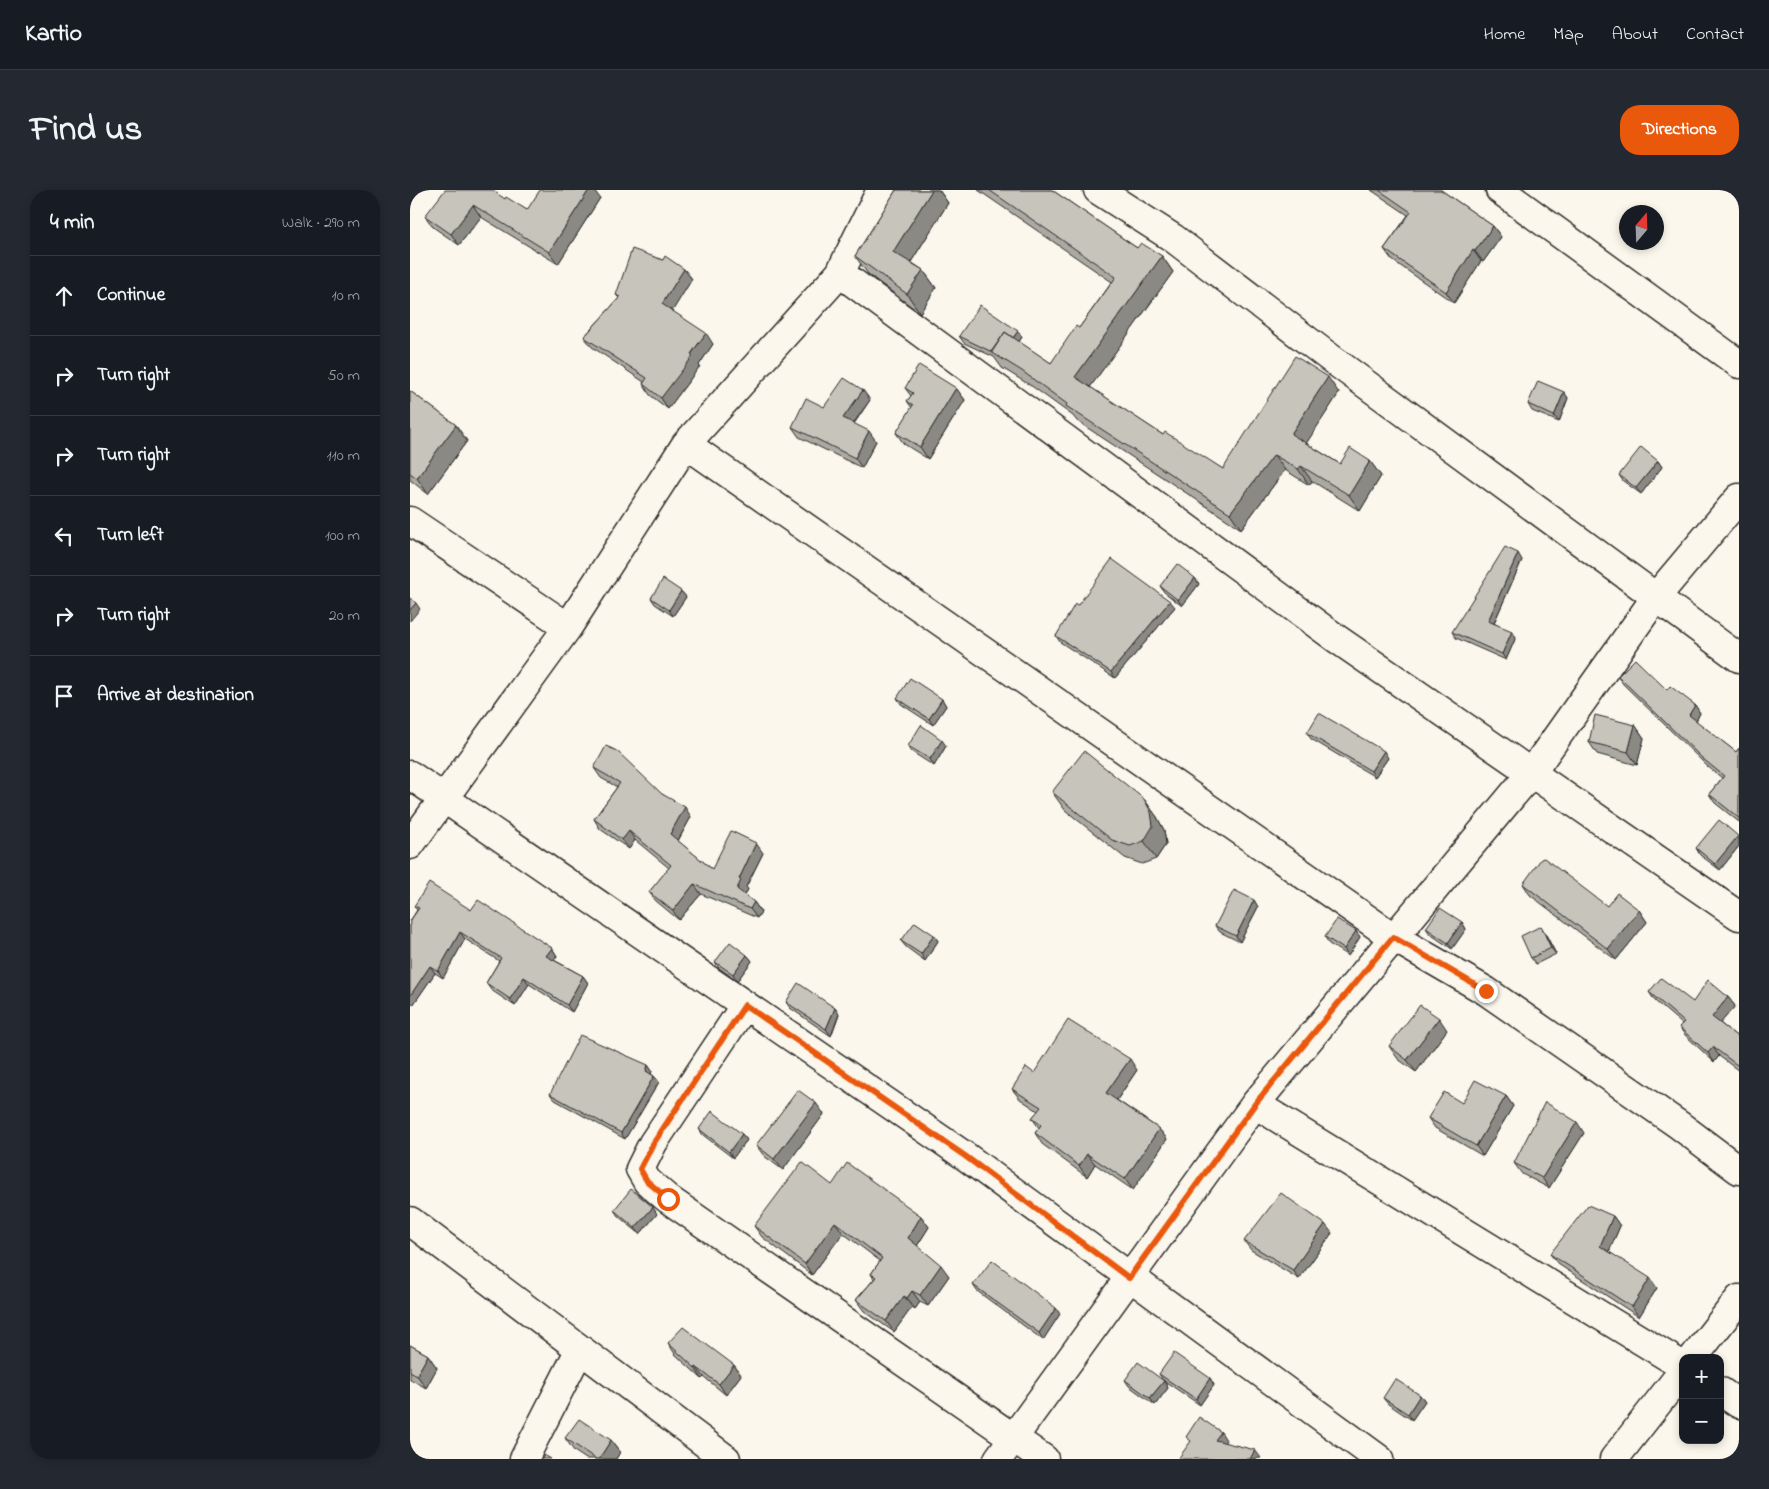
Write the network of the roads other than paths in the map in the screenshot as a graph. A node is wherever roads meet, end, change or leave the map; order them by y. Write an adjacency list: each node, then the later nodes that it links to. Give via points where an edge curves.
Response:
1 (881, 190): 4 (street)
2 (1098, 190): 9 (street, via 1173,238)
3 (1500, 190): 5 (street)
4 (840, 274): 6 (street); 12 (street, via 1337,639)
5 (1739, 364)
6 (686, 444): 10 (street); 17 (street)
7 (1739, 498): 9 (street)
8 (410, 521): 10 (street)
9 (1656, 597): 11 (street); 12 (street)
10 (568, 627): 14 (street)
11 (1739, 658)
12 (1532, 772): 16 (street); 17 (street)
13 (410, 775): 14 (street)
14 (444, 797): 15 (street); 18 (street)
15 (410, 845)
16 (1739, 916)
17 (1393, 937): 19 (street); 20 (street, via 1486,991)
18 (745, 1005): 22 (street, via 965,1156); 30 (street, via 653,1144 640,1169 647,1181)
19 (1255, 1104): 22 (street); 26 (street)
20 (1739, 1170)
21 (410, 1221): 24 (street)
22 (1129, 1278): 30 (street); 34 (street)
23 (1739, 1299): 25 (street)
24 (580, 1349): 31 (street); 32 (street)
25 (1696, 1354)
26 (1679, 1364)
27 (1679, 1376): 35 (street)
28 (1724, 1394): 29 (street)
29 (1739, 1404)
30 (1006, 1448): 33 (street)
31 (524, 1459)
32 (726, 1459)
33 (1044, 1459)
34 (1380, 1459)
35 (1614, 1459)

